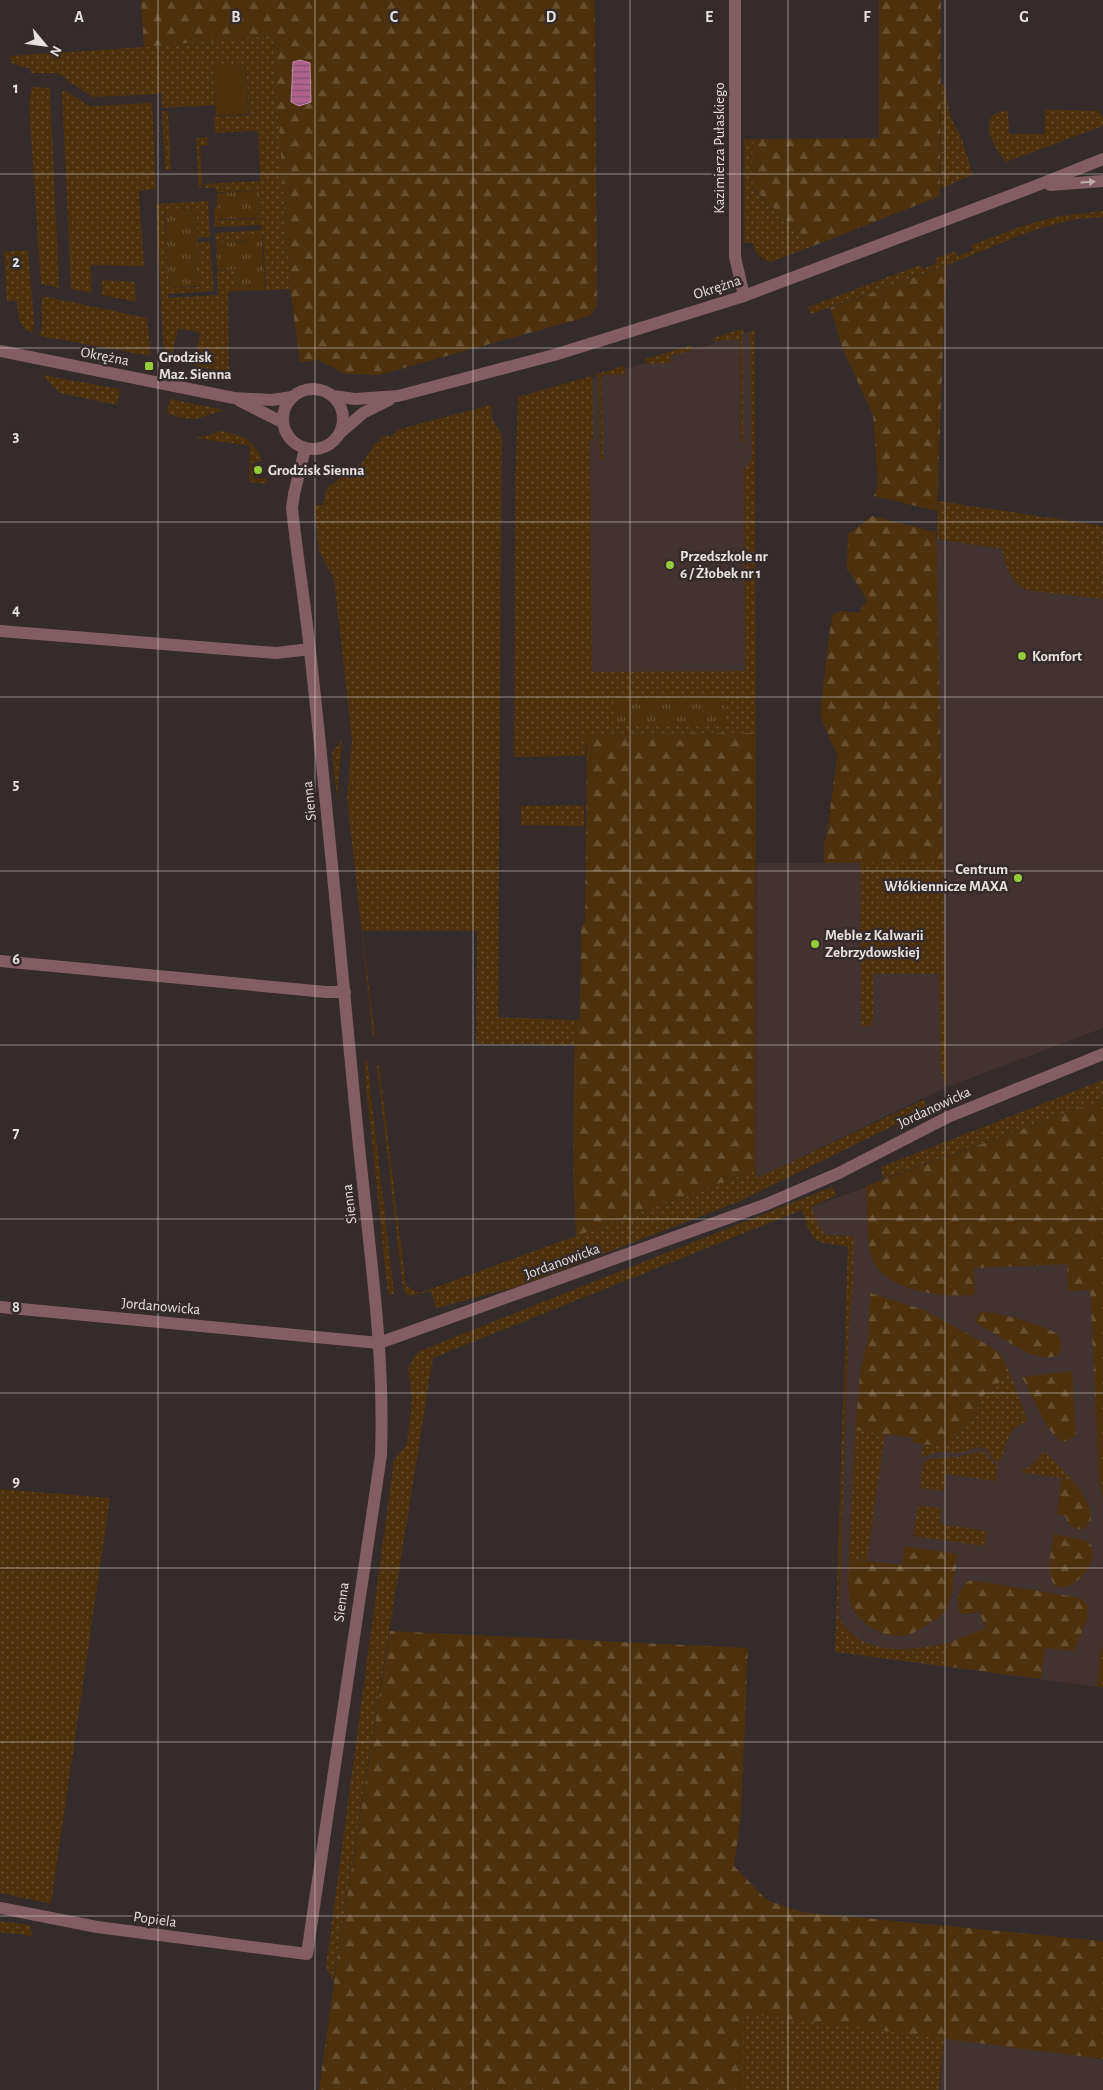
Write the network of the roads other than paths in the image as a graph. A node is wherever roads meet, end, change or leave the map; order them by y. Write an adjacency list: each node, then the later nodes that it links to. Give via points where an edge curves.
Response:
1 (736, 0): 5 (street, Kazimierza Pułaskiego, via 735,257)
2 (1103, 159): 4 (street, Okrężna)
3 (1103, 181): 4 (street, Okrężna, one-way to 3)
4 (1038, 186): 5 (street, Okrężna)
5 (744, 296): 8 (street, Okrężna, via 554,355)
6 (0, 351): 10 (street, Okrężna)
7 (333, 396): 8 (street, Okrężna, via 355,399); 9 (street, via 312,389); 12 (street, via 342,413)
8 (398, 396): 12 (street, Okrężna, via 363,413)
9 (292, 397): 10 (street, Okrężna, via 272,400); 11 (street, via 284,409)
10 (234, 398): 11 (street, Okrężna)
11 (282, 422): 13 (street, via 289,439)
12 (340, 433): 13 (street, via 325,447)
13 (305, 449): 15 (street, Sienna, via 292,508)
14 (0, 631): 15 (street, via 276,653)
15 (310, 649): 17 (street, Sienna)
16 (0, 960): 17 (street)
17 (345, 992): 20 (street, Sienna)
18 (1103, 1054): 20 (street, Jordanowicka, via 948,1117 839,1173 767,1204)
19 (0, 1308): 20 (street, Jordanowicka)
20 (379, 1343): 22 (street, Sienna, via 380,1455)
21 (0, 1908): 22 (street, Popiela, via 97,1927)
22 (307, 1954)

